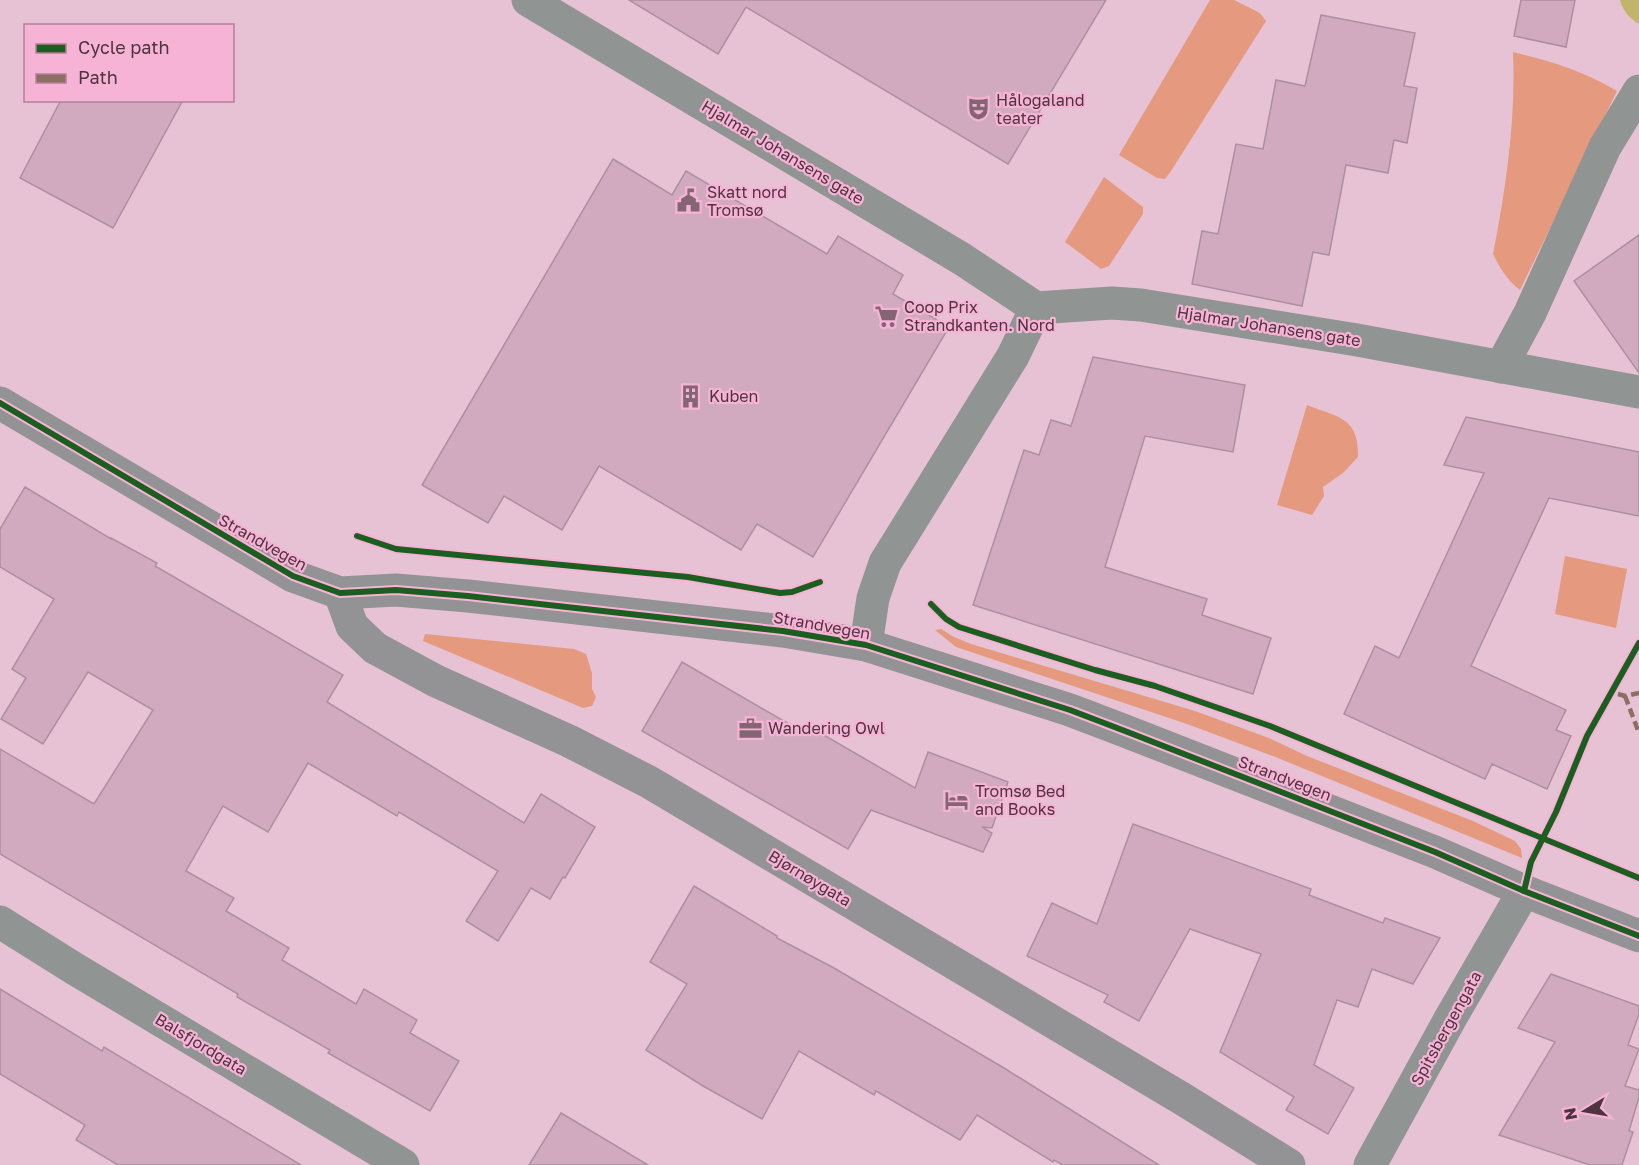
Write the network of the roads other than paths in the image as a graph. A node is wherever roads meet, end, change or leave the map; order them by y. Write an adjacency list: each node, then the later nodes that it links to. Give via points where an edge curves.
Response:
1 (528, 0): 3 (street, Hjalmar Johansens gate, via 962,259)
2 (1639, 92): 4 (street, via 1605,147 1530,313)
3 (1036, 308): 4 (street, Hjalmar Johansens gate, via 1142,305); 8 (street, via 1013,356 885,563 873,598)
4 (1501, 367): 5 (street, Hjalmar Johansens gate)
5 (1639, 393)
6 (2, 409): 7 (street, Strandvegen, via 293,576)
7 (340, 593): 8 (street, Strandvegen, via 396,590 468,596 783,631); 13 (street, Bjørnøygata, via 352,626 375,648 648,782)
8 (866, 645): 9 (street, Strandvegen, via 1125,730)
9 (1524, 891): 11 (street, Strandvegen); 14 (street, Spitsbergengata)
10 (0, 922): 12 (street, Balsfjordgata)
11 (1639, 936)
12 (403, 1165)
13 (1289, 1165)
14 (1370, 1165)

